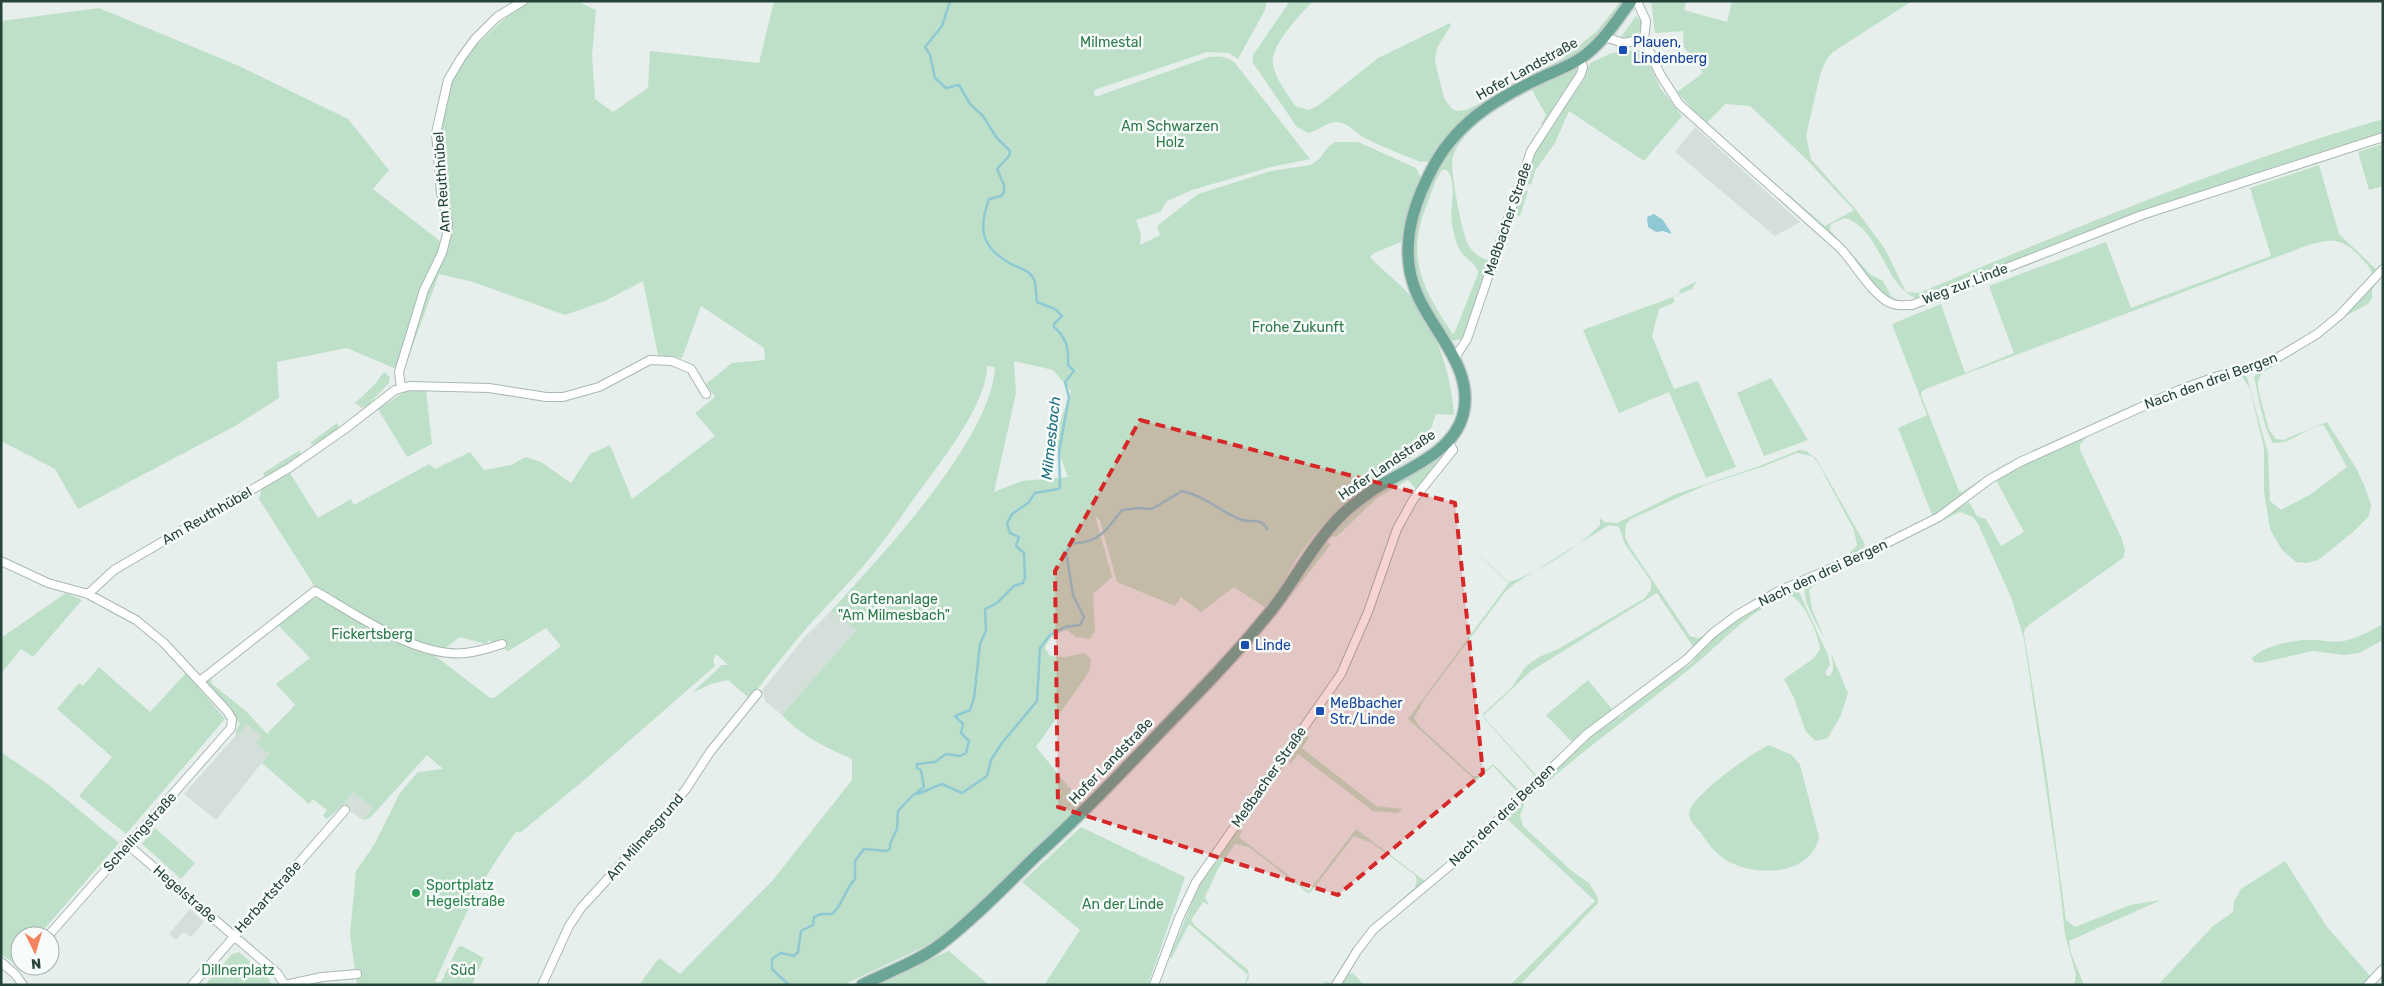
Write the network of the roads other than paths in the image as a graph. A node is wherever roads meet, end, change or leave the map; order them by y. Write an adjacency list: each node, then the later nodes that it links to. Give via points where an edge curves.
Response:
1 (523, 1): 10 (street, Am Reuthhübel, via 497,17 475,38 448,80 436,133 447,234 442,253 424,290 399,372)
2 (1631, 1): 4 (main road, Hofer Landstraße)
3 (1637, 1): 5 (street, Weg zur Linde, via 1646,21)
4 (1604, 37): 5 (street, via 1624,43); 6 (main road, Hofer Landstraße)
5 (1644, 39): 7 (street, Weg zur Linde, via 1660,74 1679,104 1851,258 1884,300 1899,305 1912,305 2142,215)
6 (1580, 59): 9 (street, Meßbacher Straße, via 1581,74 1531,151 1467,339); 9 (main road, Hofer Landstraße, via 1509,93 1470,119 1441,153 1423,187 1409,230 1409,266 1417,294)
7 (2383, 137)
8 (2383, 269): 28 (street, Nach den drei Bergen, via 2340,315 2272,361 2179,390 2020,462 1990,479 1939,517 1779,591 1737,615 1713,633 1687,660 1587,734 1453,863 1373,930)
9 (1454, 359): 12 (main road, Hofer Landstraße, via 1463,384 1464,406 1460,423)
10 (401, 388): 11 (street, via 489,388 563,397 599,387 650,360 672,361 691,369); 14 (street, Am Reuthhübel, via 289,468 114,570)
11 (706, 394)
12 (1448, 441): 26 (main road, Hofer Landstraße, via 1420,463 1347,509 1317,544 1271,611 1197,694 1075,820 970,918 922,956); 27 (street, Meßbacher Straße, via 1453,450 1413,500 1397,528 1368,612 1341,674 1196,882)
13 (1, 561): 14 (street, via 48,583)
14 (88, 594): 16 (street, via 136,620 164,643)
15 (502, 644): 16 (street, via 463,654 420,647 315,591)
16 (200, 681): 19 (street, Schellingstraße, via 227,711 232,719 231,728)
17 (757, 694): 25 (street, Am Milmesgrund, via 657,825 581,908 566,932)
18 (345, 810): 21 (street, Herbartstraße)
19 (128, 845): 20 (street, Schellingstraße); 21 (street, Hegelstraße)
20 (57, 926)
21 (233, 936): 23 (street, Hegelstraße, via 276,973 285,985); 24 (street, Herbartstraße)
22 (2383, 969): 29 (street)
23 (357, 974)
24 (192, 985)
25 (542, 985)
26 (862, 985)
27 (1154, 985)
28 (1336, 985)
29 (2368, 985)

